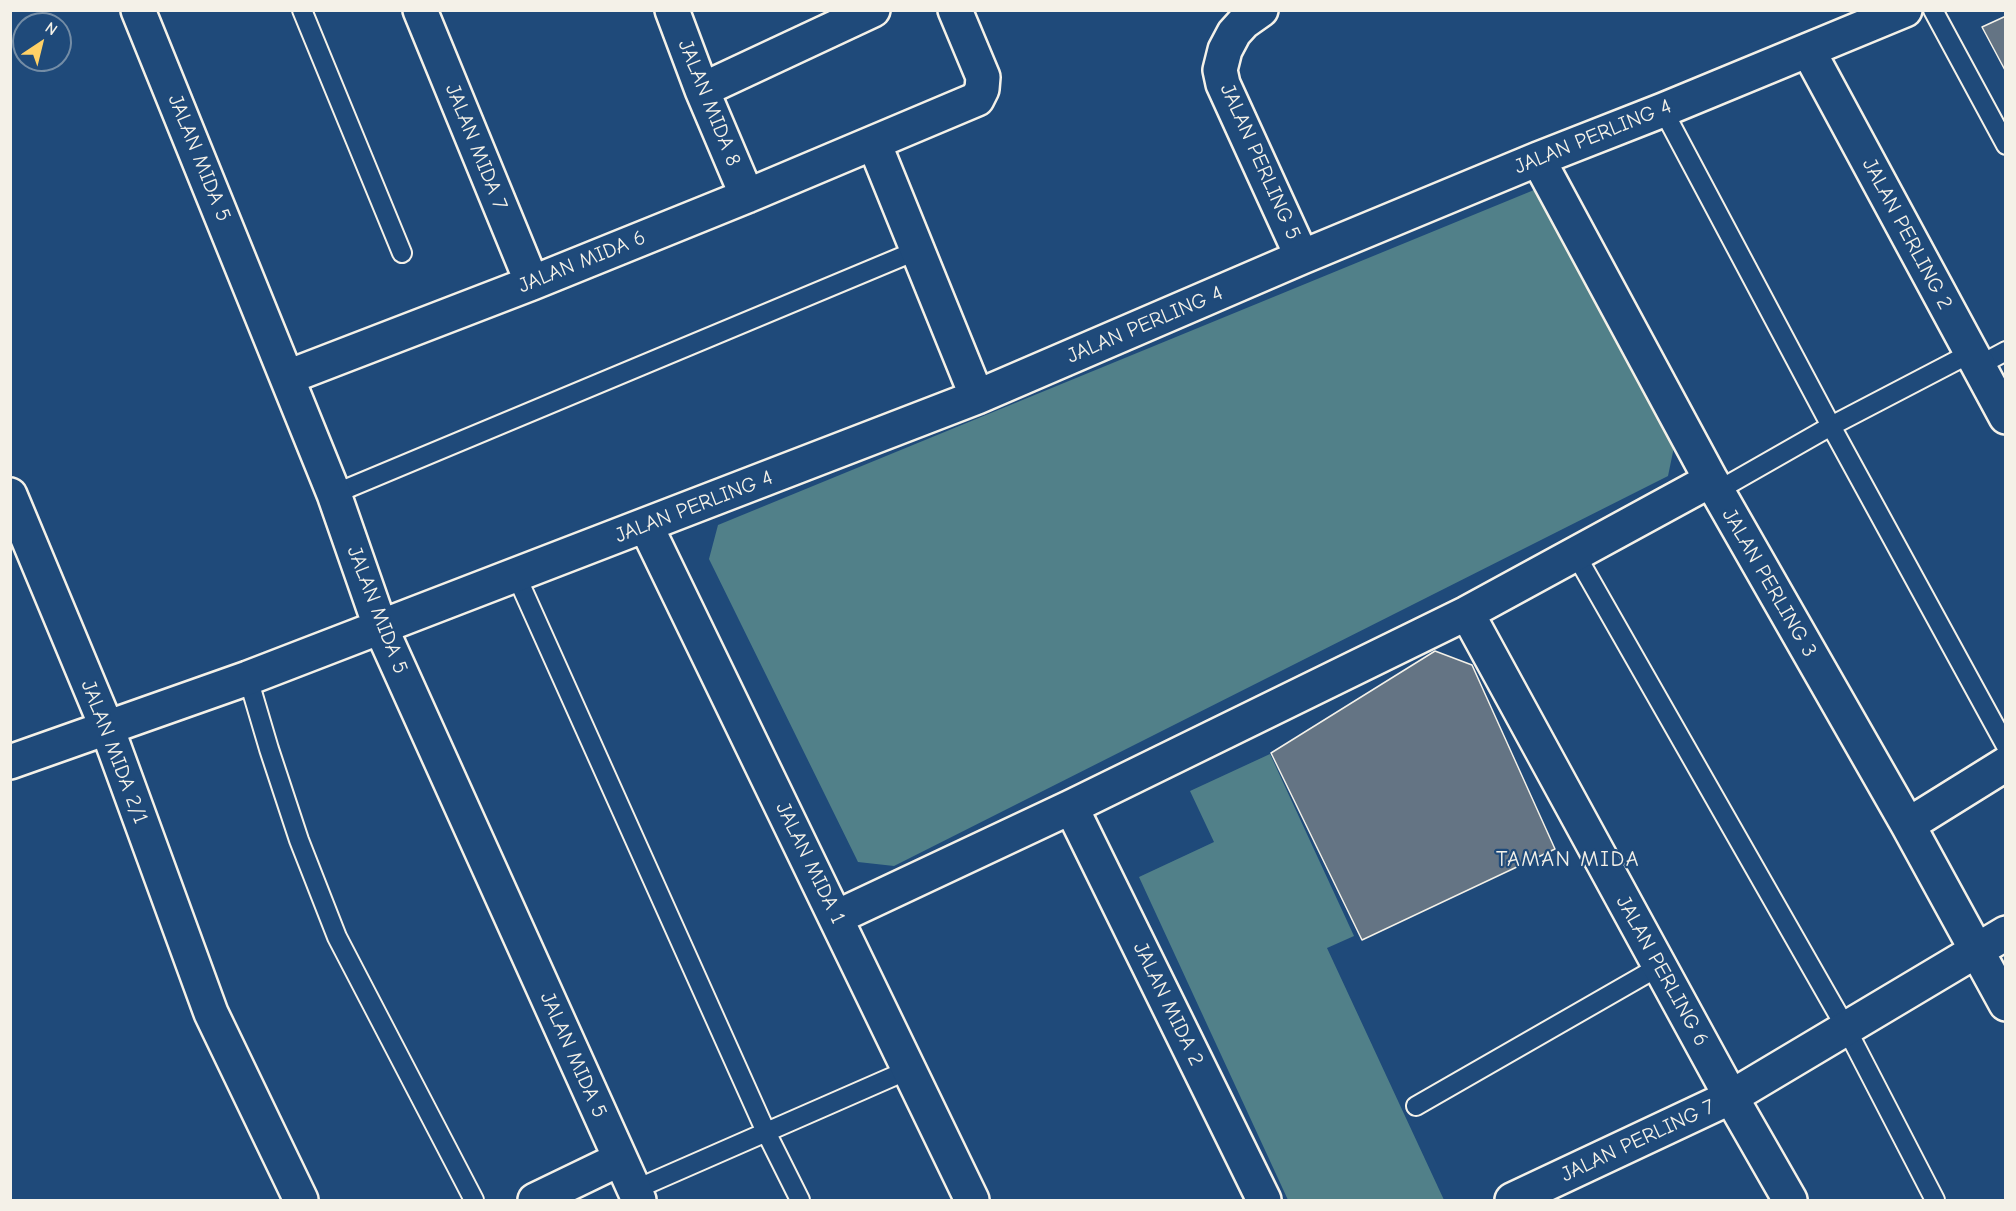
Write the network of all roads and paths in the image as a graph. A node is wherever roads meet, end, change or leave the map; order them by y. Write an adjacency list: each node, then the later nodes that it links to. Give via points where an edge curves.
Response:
1 (138, 10): 22 (street, JALAN MIDA 5)
2 (302, 10): 18 (lane)
3 (420, 10): 20 (street, JALAN MIDA 7)
4 (672, 10): 11 (street, JALAN MIDA 8)
5 (873, 10): 11 (street)
6 (955, 10): 13 (street, via 983,77 977,99)
7 (1261, 10): 19 (street, JALAN PERLING 5, via 1234,33 1220,70)
8 (1905, 10): 10 (street, JALAN PERLING 4)
9 (1933, 10): 14 (lane)
10 (1808, 50): 12 (street, JALAN PERLING 4); 21 (street, JALAN PERLING 2)
11 (702, 90): 16 (street, JALAN MIDA 8)
12 (1663, 110): 15 (street, JALAN PERLING 4); 25 (lane)
13 (874, 143): 16 (street, JALAN MIDA 6); 17 (street)
14 (2006, 145)
15 (1538, 159): 19 (street, JALAN PERLING 4); 26 (street, JALAN PERLING 3)
16 (747, 196): 20 (street, JALAN MIDA 6)
17 (918, 250): 23 (street); 27 (lane)
18 (402, 254)
19 (1302, 257): 23 (street, JALAN PERLING 4)
20 (532, 283): 22 (street, JALAN MIDA 6)
21 (1985, 357): 24 (street, JALAN PERLING 2); 25 (lane)
22 (288, 377): 27 (street, JALAN MIDA 5)
23 (977, 397): 29 (street, JALAN PERLING 4)
24 (2006, 417)
25 (1831, 426): 26 (lane); 36 (lane)
26 (1714, 486): 30 (street); 40 (street, JALAN PERLING 3)
27 (334, 494): 33 (street, JALAN MIDA 5)
28 (10, 495): 35 (street, JALAN MIDA 2/1)
29 (646, 526): 31 (street, JALAN PERLING 4); 41 (street, JALAN MIDA 1)
30 (1576, 555): 32 (street); 46 (lane)
31 (516, 575): 33 (street, JALAN PERLING 4); 50 (lane)
32 (1467, 613): 39 (street); 44 (street, JALAN PERLING 6)
33 (380, 626): 34 (street, JALAN PERLING 4); 51 (street, JALAN MIDA 5)
34 (248, 678): 35 (street, JALAN PERLING 4); 54 (lane, via 299,840 337,937)
35 (107, 729): 37 (street, JALAN PERLING 4); 53 (street, JALAN MIDA 2/1, via 210,1013)
36 (2006, 746)
37 (10, 762)
38 (2006, 764): 40 (street)
39 (1071, 807): 41 (street); 58 (street, JALAN MIDA 2)
40 (1908, 825): 43 (street, JALAN PERLING 3)
41 (837, 917): 47 (street, JALAN MIDA 1)
42 (2006, 933): 43 (street, JALAN PERLING 7)
43 (1977, 950): 45 (street, JALAN PERLING 3); 46 (street, JALAN PERLING 7)
44 (1660, 966): 48 (street, JALAN PERLING 6); 49 (lane)
45 (2006, 1004)
46 (1845, 1028): 48 (street, JALAN PERLING 7); 61 (lane)
47 (908, 1070): 50 (lane); 57 (street, JALAN MIDA 1)
48 (1731, 1097): 59 (street, JALAN PERLING 7); 60 (street, JALAN PERLING 6)
49 (1416, 1106)
50 (766, 1132): 52 (lane); 56 (lane)
51 (620, 1159): 52 (street, JALAN MIDA 5); 55 (street)
52 (637, 1195)
53 (301, 1200)
54 (474, 1200)
55 (535, 1200)
56 (800, 1200)
57 (972, 1200)
58 (1264, 1200)
59 (1512, 1200)
60 (1790, 1200)
61 (1935, 1200)

